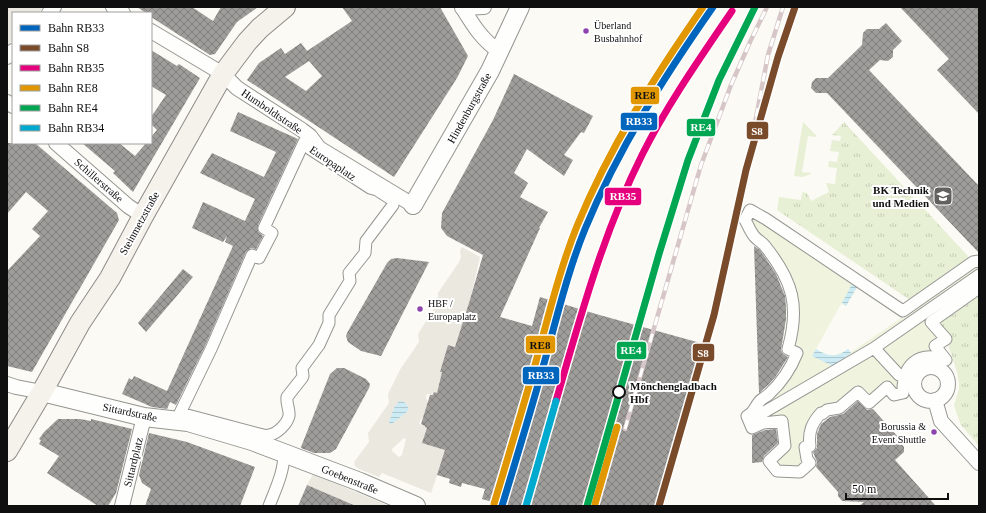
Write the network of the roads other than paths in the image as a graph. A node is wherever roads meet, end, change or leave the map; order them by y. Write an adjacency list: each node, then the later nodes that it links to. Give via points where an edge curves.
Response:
1 (285, 7): 7 (main road, Steinmetzstraße, via 247,42)
2 (462, 7): 3 (street); 6 (street, via 476,30)
3 (484, 7)
4 (520, 7): 6 (street, Hindenburgstraße)
5 (152, 32): 7 (street, Humboldtstraße)
6 (500, 52): 9 (street, Hindenburgstraße)
7 (223, 74): 9 (street, Humboldtstraße, via 238,88 310,136 319,148); 10 (main road, Steinmetzstraße)
8 (57, 144): 10 (street, Schillerstraße)
9 (413, 205)
10 (143, 216): 17 (main road, Steinmetzstraße)
11 (979, 261): 20 (street, via 903,311 750,210 745,220 754,236 779,266 790,290 794,314 788,350 798,353 780,381 759,402 752,414 747,416)
12 (979, 274): 14 (street)
13 (979, 288): 20 (street, via 931,322 946,339 934,346 946,360 926,356 911,364 904,378 903,393 894,395 887,388 869,403 858,392 839,408 821,413 811,428 810,446 805,447 810,463 800,472 777,470 769,461 785,446 782,421 763,423 752,428)
14 (874, 348): 15 (street); 20 (street)
15 (899, 375)
16 (7, 384): 17 (street, Sittardstraße)
17 (42, 392): 19 (street, Sittardstraße); 22 (main road, Steinmetzstraße)
18 (935, 400): 24 (street, via 941,421)
19 (144, 417): 21 (street, Sittardstraße, via 188,422); 25 (street, Sittardplatz)
20 (749, 421)
21 (256, 438): 21 (street, Europaplatz, via 180,413 252,255 259,258 272,232 264,228 304,142 310,149 391,199 393,204 364,243 366,251 349,273 350,282 329,315 329,323 319,345 302,368 303,376 287,397 289,416 285,423 280,430); 23 (street)
22 (7, 451)
23 (284, 453): 26 (street, via 281,478); 27 (street, Goebenstraße)
24 (979, 463)
25 (122, 506)
26 (269, 506)
27 (416, 506)

